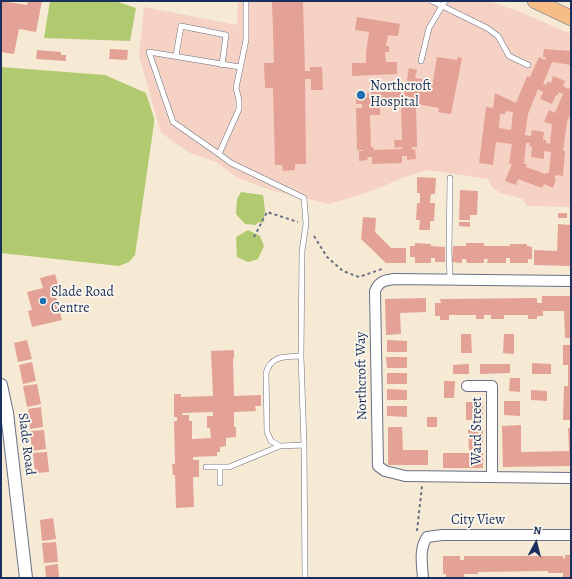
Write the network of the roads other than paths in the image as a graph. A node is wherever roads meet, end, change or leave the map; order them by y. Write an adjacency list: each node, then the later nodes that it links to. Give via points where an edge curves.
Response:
1 (244, 1): 10 (lane, via 246,40)
2 (432, 1): 4 (lane)
3 (535, 1): 5 (main road)
4 (444, 3): 7 (lane, via 429,28); 9 (lane, via 498,36 508,56)
5 (571, 18)
6 (176, 56): 8 (lane); 8 (lane, via 181,26 226,35); 11 (lane, via 149,52 173,122)
7 (421, 61)
8 (222, 65): 10 (lane)
9 (528, 65)
10 (240, 67): 11 (lane, via 236,88 239,109)
11 (219, 154): 15 (lane, via 231,163 304,198 306,224 302,252)
12 (450, 178): 13 (lane)
13 (450, 280): 14 (street); 22 (street, Northcroft Way, via 386,280 380,282 375,291 378,466 385,471 406,476)
14 (571, 282)
15 (302, 356): 18 (lane); 19 (lane, via 284,357 268,365 266,432 271,441)
16 (1, 385): 26 (street, Slade Road, via 7,413)
17 (467, 386): 22 (street, Ward Street, via 492,386)
18 (304, 445): 19 (lane); 27 (lane)
19 (280, 446): 21 (lane, via 229,467)
20 (206, 467): 21 (lane)
21 (220, 468): 24 (lane)
22 (492, 477): 23 (street, Northcroft Way)
23 (571, 478)
24 (220, 483)
25 (571, 534): 28 (street, City View, via 427,537 423,543)
26 (26, 578)
27 (305, 578)
28 (423, 578)

